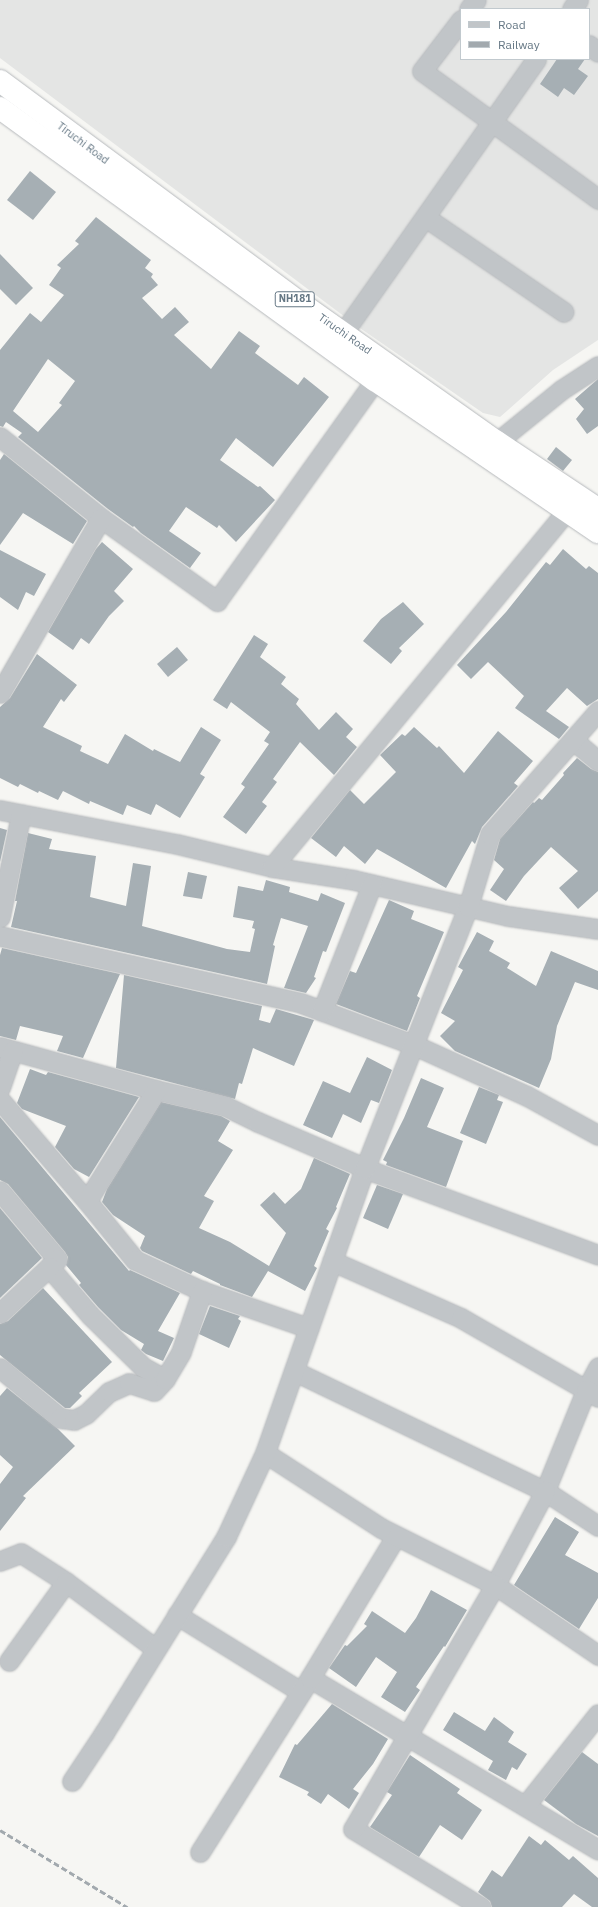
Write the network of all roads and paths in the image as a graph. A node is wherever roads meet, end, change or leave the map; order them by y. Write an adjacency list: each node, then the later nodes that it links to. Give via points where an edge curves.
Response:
1 (476, 0): 2 (street)
2 (470, 8)
3 (460, 21): 7 (street, via 422,72)
4 (535, 60): 7 (street)
5 (0, 81): 11 (highway, Tiruchi Road / NH181)
6 (0, 108): 13 (highway, Tiruchi Road / NH181)
7 (492, 122): 8 (street); 9 (street)
8 (598, 199)
9 (425, 216): 10 (street); 11 (street)
10 (564, 312)
11 (343, 333): 15 (highway, Tiruchi Road / NH181)
12 (598, 366): 15 (street, via 561,390)
13 (375, 380): 17 (highway, Tiruchi Road / NH181); 18 (street, via 217,601)
14 (0, 437): 18 (street)
15 (497, 442): 16 (highway, Tiruchi Road / NH181)
16 (598, 509)
17 (566, 511): 19 (highway, Tiruchi Road / NH181); 26 (street)
18 (102, 518): 20 (street)
19 (598, 532)
20 (0, 693)
21 (598, 712): 22 (street)
22 (573, 740): 23 (street); 28 (street, via 490,834)
23 (598, 761)
24 (0, 810): 25 (street)
25 (21, 814): 26 (street, via 177,844); 29 (street)
26 (272, 867): 27 (street)
27 (372, 884): 28 (street); 32 (street)
28 (468, 907): 30 (street, via 508,916); 33 (street)
29 (0, 918)
30 (598, 929)
31 (0, 936): 32 (street, via 301,1003)
32 (322, 1011): 33 (street)
33 (414, 1045): 38 (street, via 527,1096); 39 (street)
34 (7, 1049): 35 (street); 36 (street)
35 (0, 1088)
36 (156, 1090): 39 (street, via 225,1106); 41 (street)
37 (0, 1100): 41 (street)
38 (598, 1135)
39 (365, 1168): 42 (street); 43 (street)
40 (0, 1191): 44 (street, via 57,1259)
41 (87, 1201): 45 (street, via 135,1260)
42 (598, 1255)
43 (332, 1261): 47 (street); 52 (street, via 462,1318)
44 (49, 1267): 46 (street); 51 (street, via 90,1315 143,1366)
45 (202, 1291): 47 (street); 51 (street, via 181,1352)
46 (0, 1313)
47 (309, 1328): 50 (street)
48 (598, 1367): 52 (street)
49 (0, 1368): 51 (street, via 60,1418 74,1420 86,1414 109,1392 129,1382 154,1391)
50 (294, 1371): 53 (street); 54 (street)
51 (165, 1379)
52 (592, 1394): 54 (street)
53 (265, 1453): 56 (street); 60 (street, via 226,1537)
54 (545, 1491): 55 (street); 59 (street)
55 (598, 1526)
56 (396, 1536): 59 (street); 64 (street)
57 (0, 1561): 58 (street, via 21,1553)
58 (66, 1582): 61 (street); 63 (street)
59 (495, 1585): 62 (street); 66 (street)
60 (177, 1615): 61 (street); 64 (street)
61 (156, 1649): 67 (street)
62 (598, 1655)
63 (9, 1661)
64 (305, 1685): 66 (street); 70 (street)
65 (598, 1714): 68 (street)
66 (407, 1735): 68 (street); 71 (street, via 353,1829)
67 (72, 1781)
68 (525, 1806): 69 (street)
69 (598, 1850)
70 (200, 1852)
71 (481, 1907)

